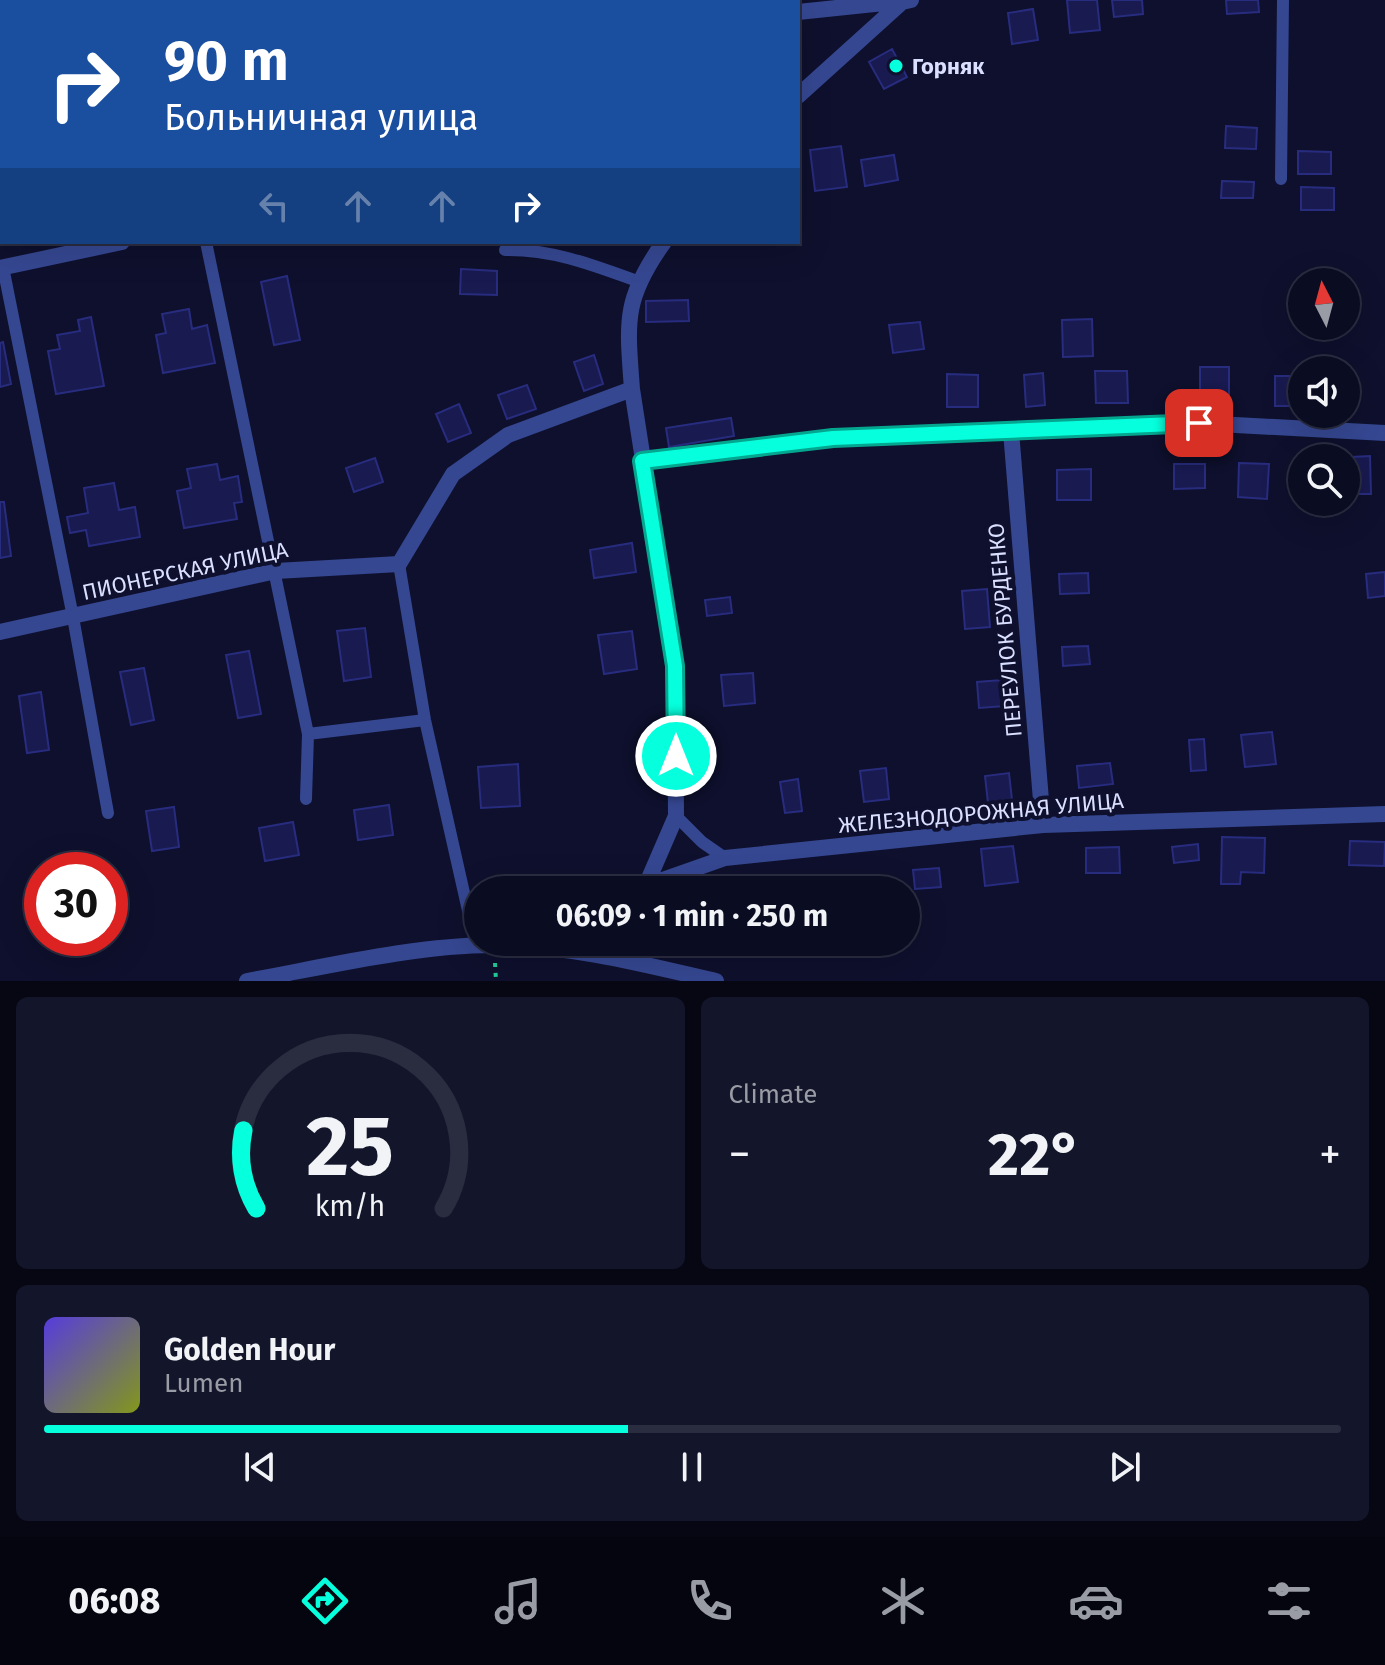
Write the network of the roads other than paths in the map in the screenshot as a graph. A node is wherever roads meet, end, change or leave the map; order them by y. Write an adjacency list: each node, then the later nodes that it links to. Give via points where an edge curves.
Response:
1 (1283, 0): 5 (lane)
2 (906, 1): 3 (street); 4 (street)
3 (800, 12)
4 (800, 94)
5 (1281, 179)
6 (112, 244): 10 (street)
7 (206, 244): 17 (lane)
8 (663, 244): 11 (street)
9 (505, 250): 11 (lane, via 560,255)
10 (1, 267): 18 (lane)
11 (637, 281): 12 (street, via 627,325)
12 (632, 389): 15 (street); 16 (street, via 508,435 453,474)
13 (1011, 431): 14 (street, via 1199,423); 15 (street, via 833,438); 26 (street, ПЕРЕУЛОК БУРДЕНКО)
14 (1385, 433)
15 (642, 461): 25 (street, via 675,666)
16 (399, 564): 17 (street, ПИОНЕРСКАЯ УЛИЦА); 20 (lane)
17 (276, 571): 18 (street, ПИОНЕРСКАЯ УЛИЦА); 21 (lane)
18 (73, 617): 19 (street, ПИОНЕРСКАЯ УЛИЦА); 23 (lane)
19 (0, 632)
20 (425, 720): 21 (lane); 28 (lane)
21 (308, 734): 22 (lane)
22 (306, 799)
23 (108, 813)
24 (1385, 814): 26 (street, ЖЕЛЕЗНОДОРОЖНАЯ УЛИЦА)
25 (676, 816): 27 (lane); 29 (street)
26 (1043, 825): 27 (street, ЖЕЛЕЗНОДОРОЖНАЯ УЛИЦА)
27 (725, 858): 30 (street, ЖЕЛЕЗНОДОРОЖНАЯ УЛИЦА)
28 (465, 876)
29 (648, 876)
30 (677, 876)
31 (464, 947): 33 (street)
32 (638, 956): 34 (street)
33 (247, 981)
34 (716, 981)

